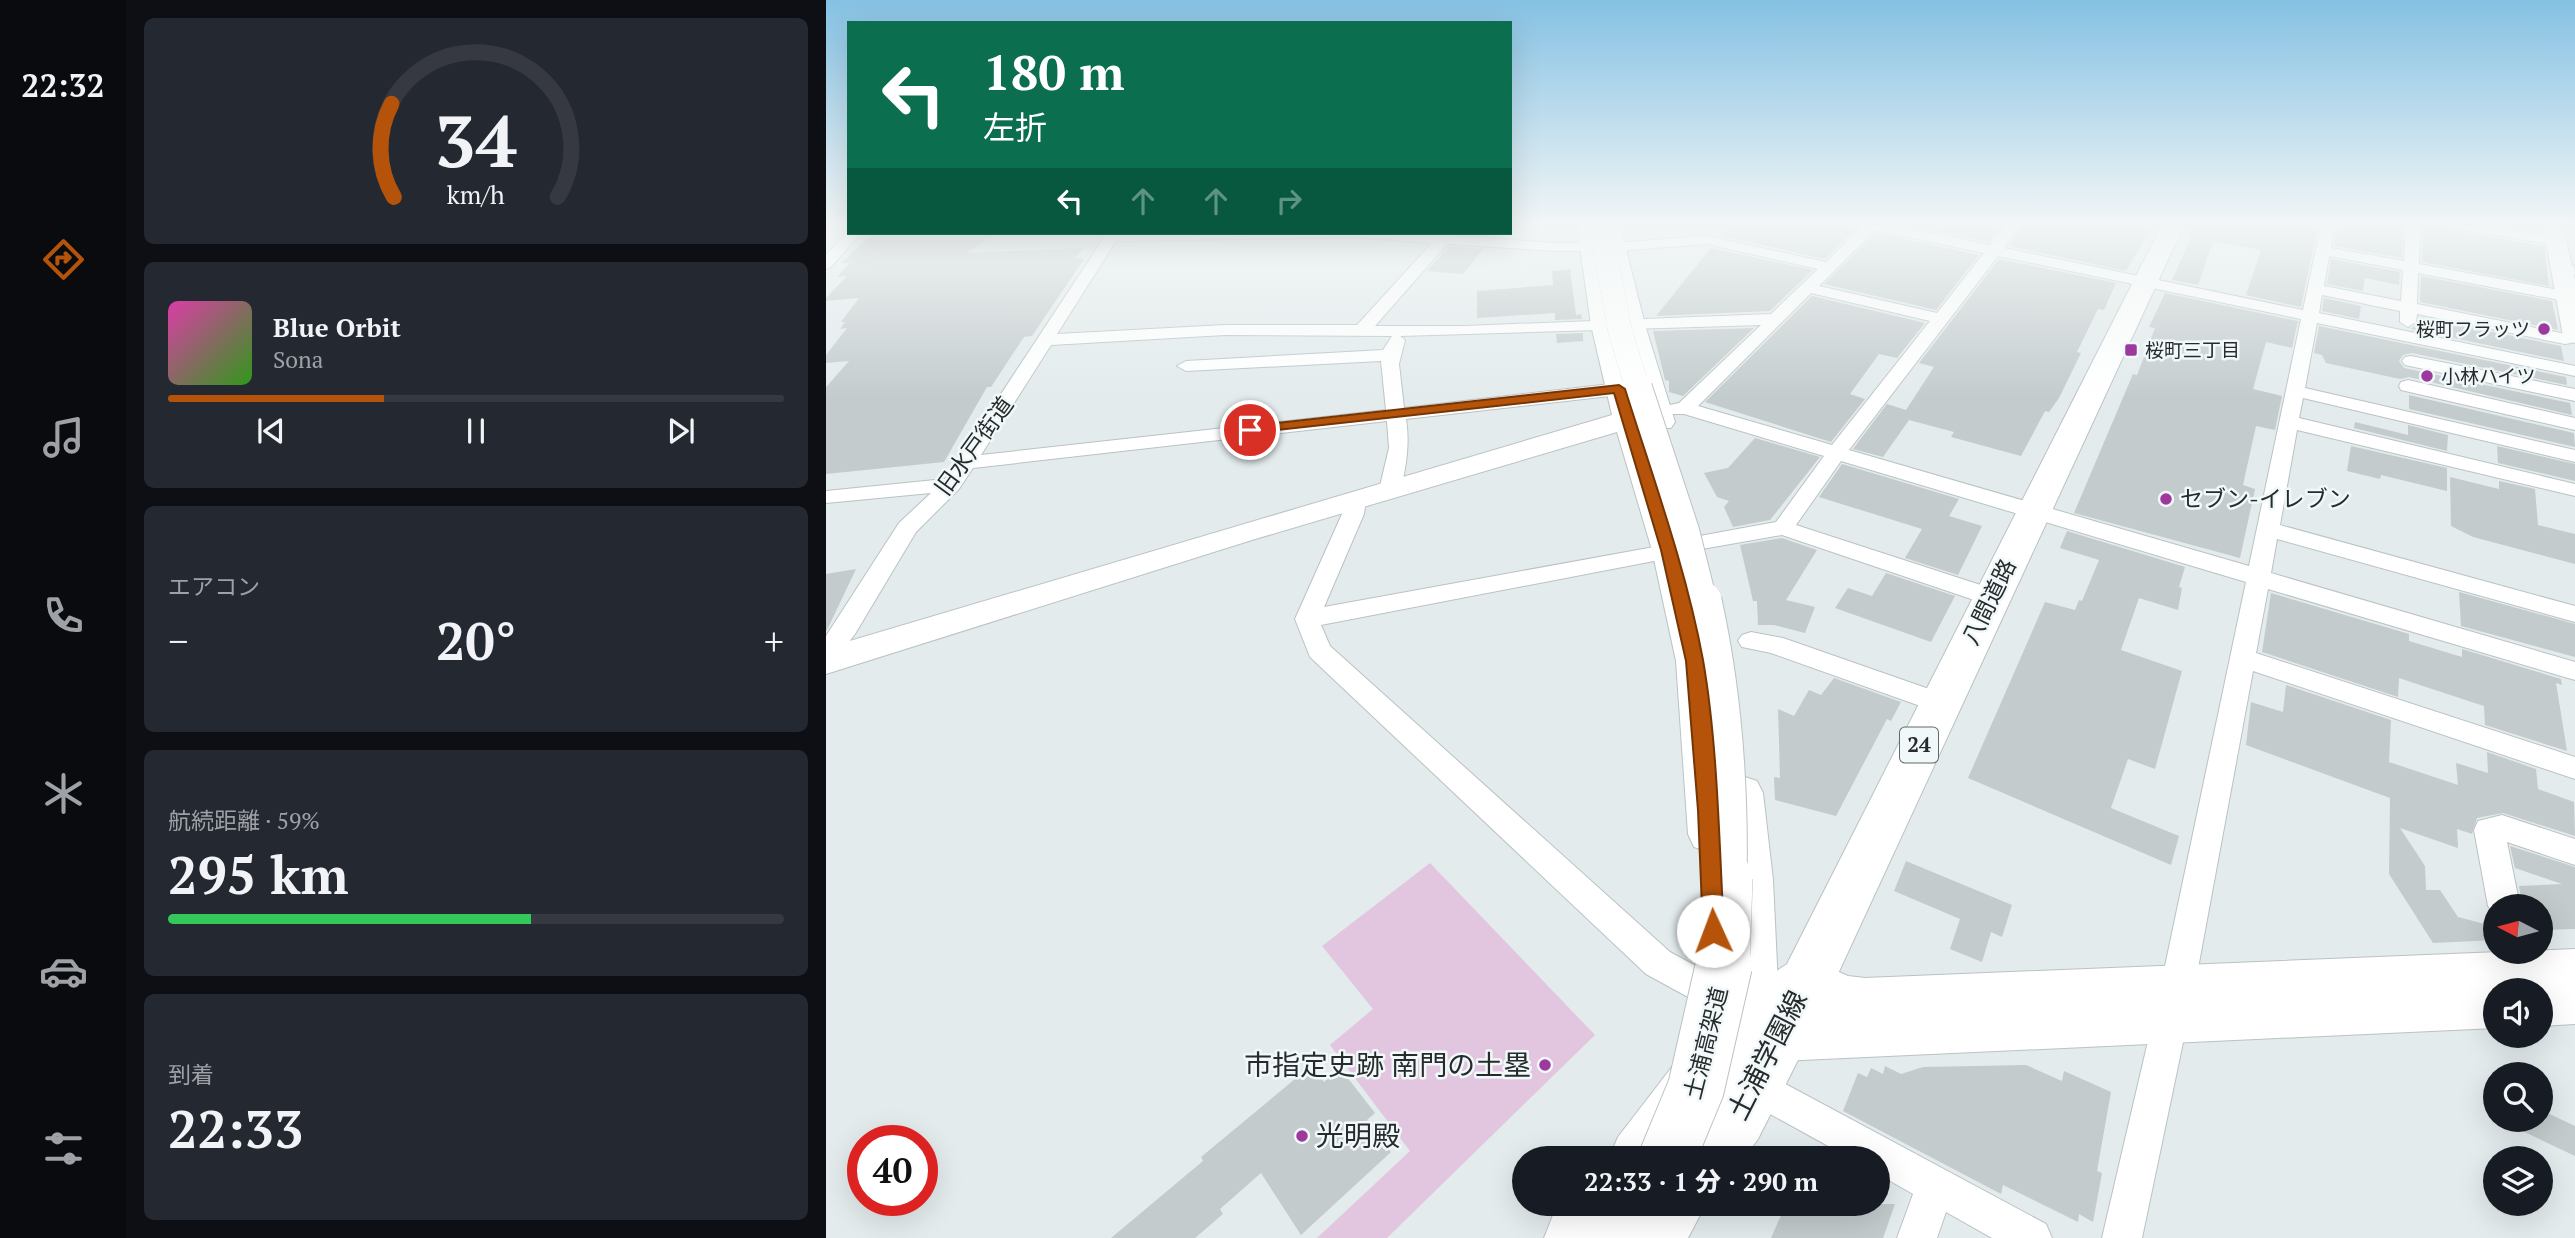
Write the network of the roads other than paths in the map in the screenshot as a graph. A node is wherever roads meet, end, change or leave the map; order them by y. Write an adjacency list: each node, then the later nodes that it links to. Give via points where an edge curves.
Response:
1 (2145, 282): 46 (main road, 八間道路 / 24)
2 (1081, 283): 26 (street, 旧水戸街道)
3 (1404, 283): 22 (street)
4 (1602, 283): 20 (street)
5 (1610, 283): 65 (street, 土浦高架道, bridge, via 1622,342 1692,558 1711,648 1729,878)
6 (1618, 283): 21 (street)
7 (1814, 283): 13 (street)
8 (1970, 283): 18 (street)
9 (2149, 283): 17 (street)
10 (2317, 283): 14 (street)
11 (2410, 283): 16 (street)
12 (2495, 283): 15 (street)
13 (1809, 288): 18 (street); 19 (street)
14 (2316, 289): 16 (street); 17 (street)
15 (2571, 297): 25 (street)
16 (2409, 308): 24 (street); 25 (street)
17 (2311, 317): 30 (street); 32 (street)
18 (1942, 318): 38 (street)
19 (1776, 319): 21 (street); 34 (street)
20 (1603, 325): 21 (street); 23 (street); 34 (street)
21 (1633, 325): 34 (street)
22 (1363, 329): 23 (street); 26 (street, via 1225,330)
23 (1401, 330): 27 (street)
24 (2408, 333)
25 (2570, 337)
26 (1048, 340): 40 (street, 旧水戸街道)
27 (1390, 355): 29 (street); 35 (street, via 1387,365)
28 (2411, 361): 33 (street)
29 (1186, 366)
30 (2575, 371)
31 (2408, 386): 37 (street)
32 (2296, 391): 36 (street); 39 (street)
33 (2575, 395)
34 (1647, 407): 35 (street); 38 (street); 42 (street); 49 (street); 65 (street, via 1668,550 1694,661 1708,810)
35 (1398, 414): 40 (street); 42 (street, via 1399,446)
36 (2290, 422): 43 (street); 48 (street)
37 (2575, 424)
38 (1837, 452): 46 (street); 47 (street)
39 (2575, 456)
40 (967, 463): 41 (street, 旧水戸街道)
41 (952, 485): 44 (street); 56 (street, 旧水戸街道, via 907,528)
42 (1390, 490): 45 (street)
43 (2575, 490)
44 (826, 496)
45 (1355, 500): 54 (street); 58 (street)
46 (2034, 510): 51 (street); 52 (main road, 八間道路 / 24)
47 (1783, 528): 49 (street); 52 (street)
48 (2268, 529): 51 (street); 53 (street)
49 (1702, 542): 72 (street, via 1726,646)
50 (1654, 554): 54 (street)
51 (2259, 579): 57 (street); 59 (street)
52 (1991, 597): 60 (main road, 八間道路 / 24)
53 (2575, 614)
54 (1307, 619): 65 (street, via 1320,651 1658,963)
55 (1751, 641): 60 (street, via 1774,644)
56 (826, 654)
57 (2242, 658): 61 (street); 71 (street)
58 (826, 662)
59 (2575, 671)
60 (1940, 703): 67 (main road, 八間道路 / 24)
61 (2575, 768)
62 (2575, 852): 63 (street, via 2502,828 2489,830)
63 (2502, 894)
64 (2575, 972): 66 (street)
65 (1716, 978): 72 (street); 73 (street); 75 (main road, 土浦高架道, bridge, via 1702,1068)
66 (2543, 978)
67 (1805, 980): 71 (street, via 1843,999 1865,1002); 72 (main road, 土浦学園線 / 24)
68 (2483, 985): 71 (street)
69 (2553, 994): 70 (street)
70 (2575, 1000)
71 (2174, 1005): 72 (street); 86 (street)
72 (1763, 1047): 73 (main road, 土浦学園線 / 24, via 1732,1035); 76 (main road, 土浦学園線 / 24, via 1737,1118); 77 (street)
73 (1690, 1090): 74 (main road, 土浦学園線 / 24)
74 (1648, 1146)
75 (1673, 1146)
76 (1716, 1146)
77 (1936, 1187): 84 (street); 85 (street)
78 (1594, 1216): 81 (main road)
79 (1629, 1216): 82 (main road)
80 (1666, 1216): 83 (main road)
81 (1576, 1238)
82 (1613, 1238)
83 (1649, 1238)
84 (1917, 1238)
85 (2032, 1238)
86 (2122, 1238)

